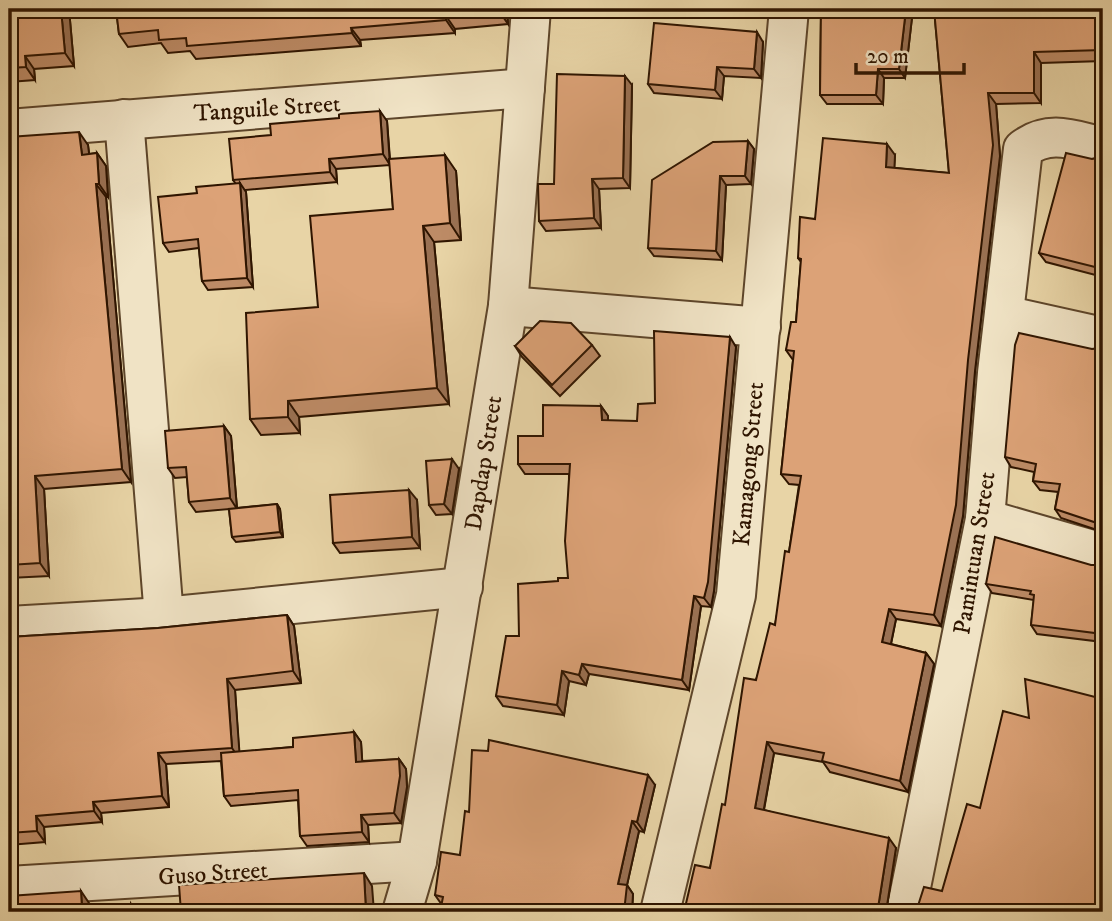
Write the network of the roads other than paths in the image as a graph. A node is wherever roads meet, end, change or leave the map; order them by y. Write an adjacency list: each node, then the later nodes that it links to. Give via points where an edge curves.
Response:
1 (531, 9): 3 (street, Dapdap Street)
2 (789, 9): 9 (street, Kamagong Street)
3 (525, 88): 4 (street, Tanguile Street); 7 (street, Dapdap Street)
4 (124, 119): 5 (street, Tanguile Street); 14 (street)
5 (9, 129)
6 (1103, 147): 8 (street, Pamintuan Street, via 1039,137 1023,149)
7 (508, 306): 9 (street); 13 (street, Dapdap Street)
8 (1004, 315): 10 (street); 11 (street, Pamintuan Street)
9 (761, 327): 19 (street, Kamagong Street, via 736,595)
10 (1103, 337)
11 (985, 519): 12 (street); 20 (street, Pamintuan Street)
12 (1103, 553)
13 (463, 587): 14 (street); 16 (street, Dapdap Street)
14 (164, 617): 15 (street)
15 (9, 626)
16 (417, 861): 17 (street, Guso Street); 18 (street, Dapdap Street)
17 (9, 886)
18 (402, 912)
19 (660, 912)
20 (906, 912)

